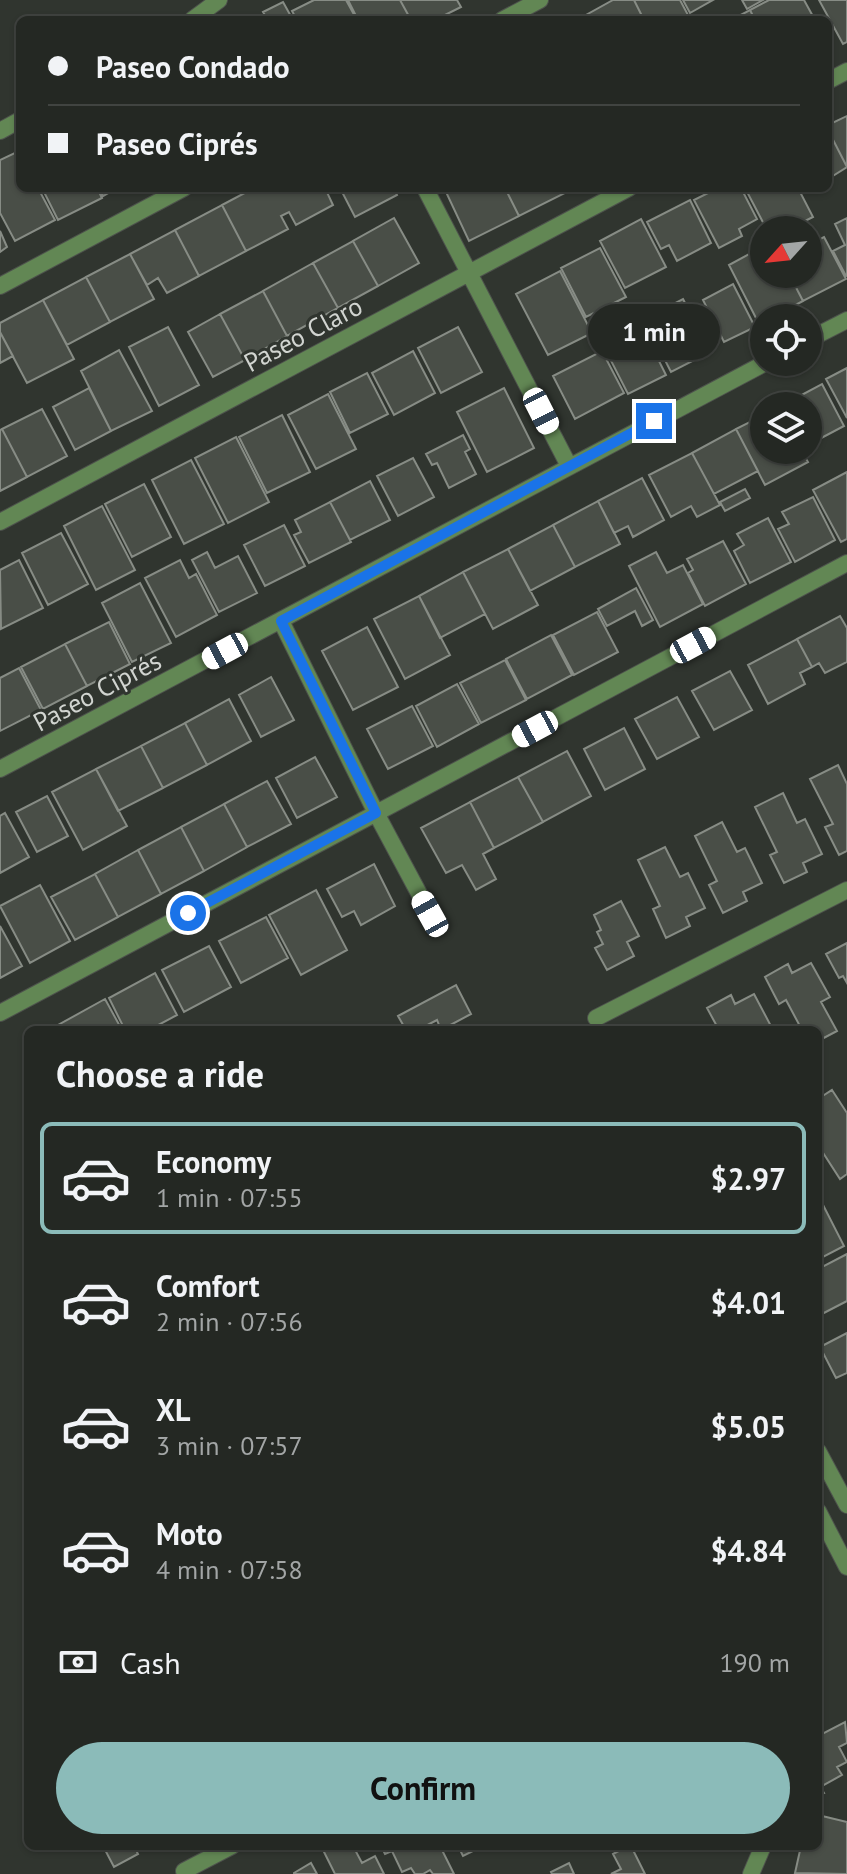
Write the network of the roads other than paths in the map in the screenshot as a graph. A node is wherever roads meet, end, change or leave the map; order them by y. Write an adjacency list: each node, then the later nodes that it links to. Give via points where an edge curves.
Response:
1 (219, 0): 3 (street)
2 (540, 0): 4 (street)
3 (197, 16)
4 (510, 16)
5 (176, 192): 9 (street)
6 (427, 192): 8 (street)
7 (622, 192): 8 (street, Paseo Claro)
8 (470, 273): 13 (street); 14 (street, Paseo Claro)
9 (0, 286)
10 (847, 320): 11 (street)
11 (822, 333)
12 (750, 371): 13 (street, Paseo Ciprés)
13 (569, 466): 16 (street, Paseo Ciprés)
14 (0, 522)
15 (847, 563): 18 (street)
16 (281, 621): 17 (street, Paseo Ciprés); 18 (street)
17 (0, 769)
18 (376, 813): 20 (street); 21 (street)
19 (847, 890): 22 (street)
20 (430, 914)
21 (0, 1013)
22 (595, 1026)
23 (822, 1458): 24 (street)
24 (847, 1505)
25 (822, 1519): 26 (street)
26 (847, 1567)
27 (224, 1850): 29 (street)
28 (761, 1850): 30 (street)
29 (184, 1871)
30 (751, 1874)

